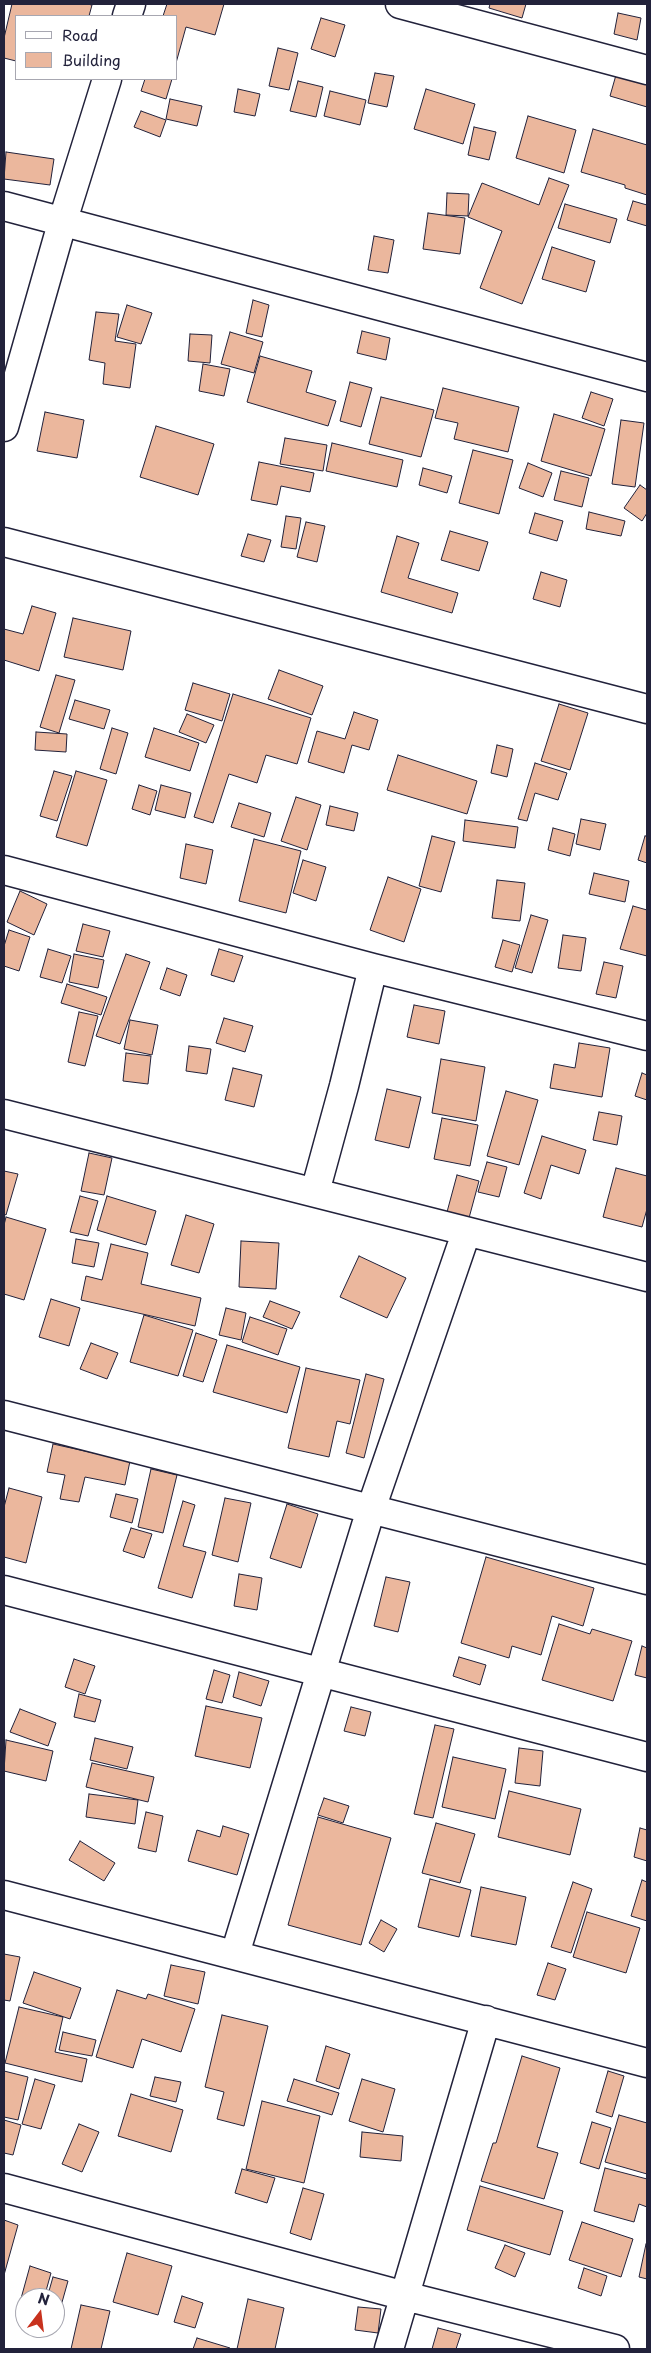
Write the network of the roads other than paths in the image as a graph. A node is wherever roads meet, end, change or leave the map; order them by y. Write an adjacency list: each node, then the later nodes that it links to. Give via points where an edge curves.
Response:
1 (400, 4): 2 (street)
2 (647, 70)
3 (107, 80): 5 (street)
4 (4, 206): 5 (street)
5 (63, 220): 6 (street); 7 (street)
6 (647, 377)
7 (4, 427)
8 (4, 542): 9 (street)
9 (647, 709)
10 (4, 870): 11 (street)
11 (372, 968): 12 (street); 14 (street)
12 (647, 1036)
13 (4, 1114): 14 (street)
14 (315, 1192): 15 (street)
15 (466, 1232): 16 (street); 18 (street)
16 (647, 1277)
17 (4, 1415): 18 (street)
18 (371, 1509): 19 (street); 21 (street)
19 (647, 1580)
20 (4, 1590): 21 (street)
21 (320, 1672): 22 (street); 24 (street)
22 (647, 1757)
23 (4, 1894): 24 (street)
24 (235, 1954): 25 (street)
25 (486, 2020): 26 (street); 28 (street)
26 (647, 2063)
27 (4, 2188): 28 (street)
28 (405, 2296): 29 (street); 30 (street)
29 (388, 2349)
30 (615, 2349)

